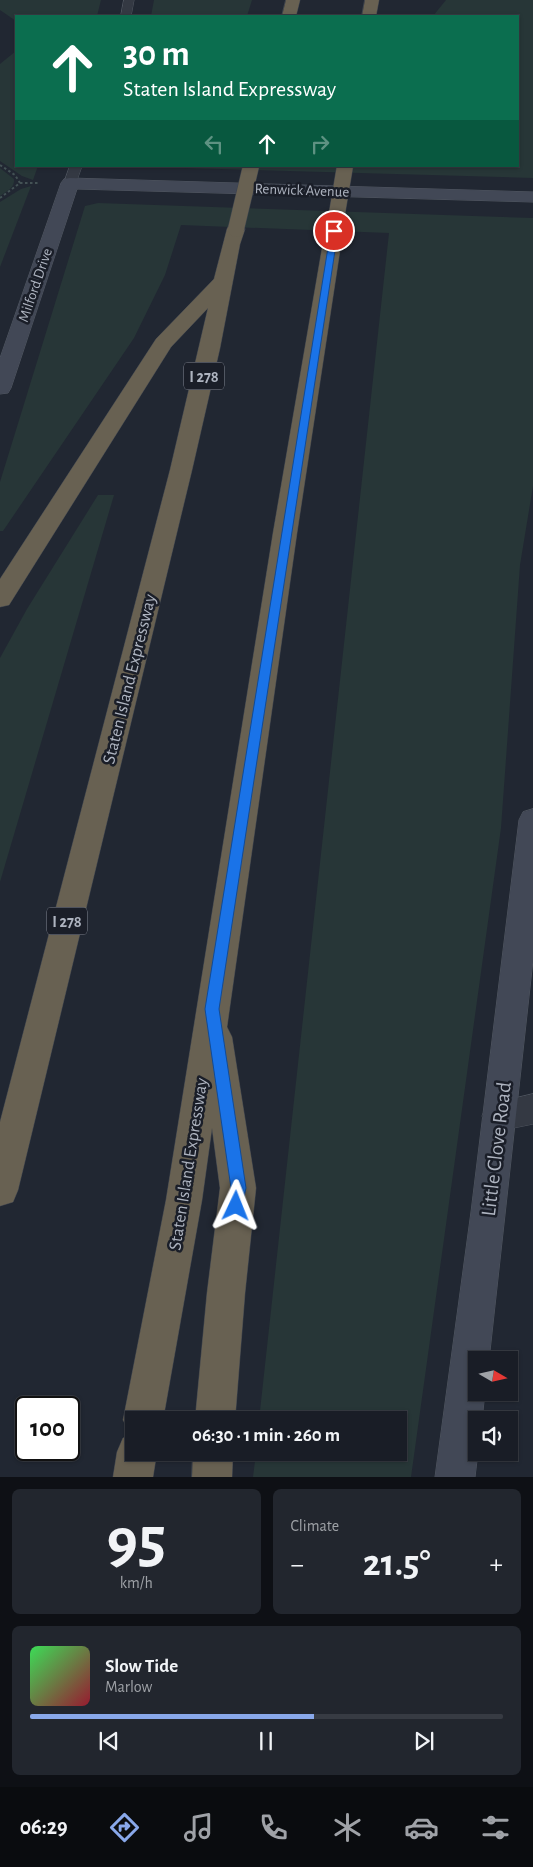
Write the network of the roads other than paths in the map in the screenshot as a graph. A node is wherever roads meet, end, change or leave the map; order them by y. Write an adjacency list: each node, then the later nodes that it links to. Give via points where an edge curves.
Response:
1 (129, 0): 4 (lane)
2 (293, 0): 5 (highway)
3 (372, 0): 6 (highway)
4 (126, 15)
5 (289, 15)
6 (369, 15)
7 (251, 167): 11 (highway, Staten Island Expressway / I 278, bridge)
8 (344, 167): 15 (highway, Staten Island Expressway, bridge)
9 (73, 174): 10 (street, Renwick Avenue); 12 (street, Milford Drive)
10 (533, 197)
11 (224, 280): 13 (highway, via 163,344); 18 (highway, Staten Island Expressway / I 278, via 181,470)
12 (0, 388)
13 (0, 599)
14 (533, 820): 17 (street, Little Clove Road)
15 (212, 1009): 19 (highway, Staten Island Expressway, via 184,1200); 20 (highway, via 238,1188)
16 (533, 1109): 17 (street)
17 (499, 1116): 25 (street, Little Clove Road)
18 (0, 1190)
19 (145, 1411)
20 (216, 1411)
21 (136, 1461): 23 (highway)
22 (213, 1461): 24 (highway)
23 (133, 1477)
24 (212, 1477)
25 (455, 1477)

